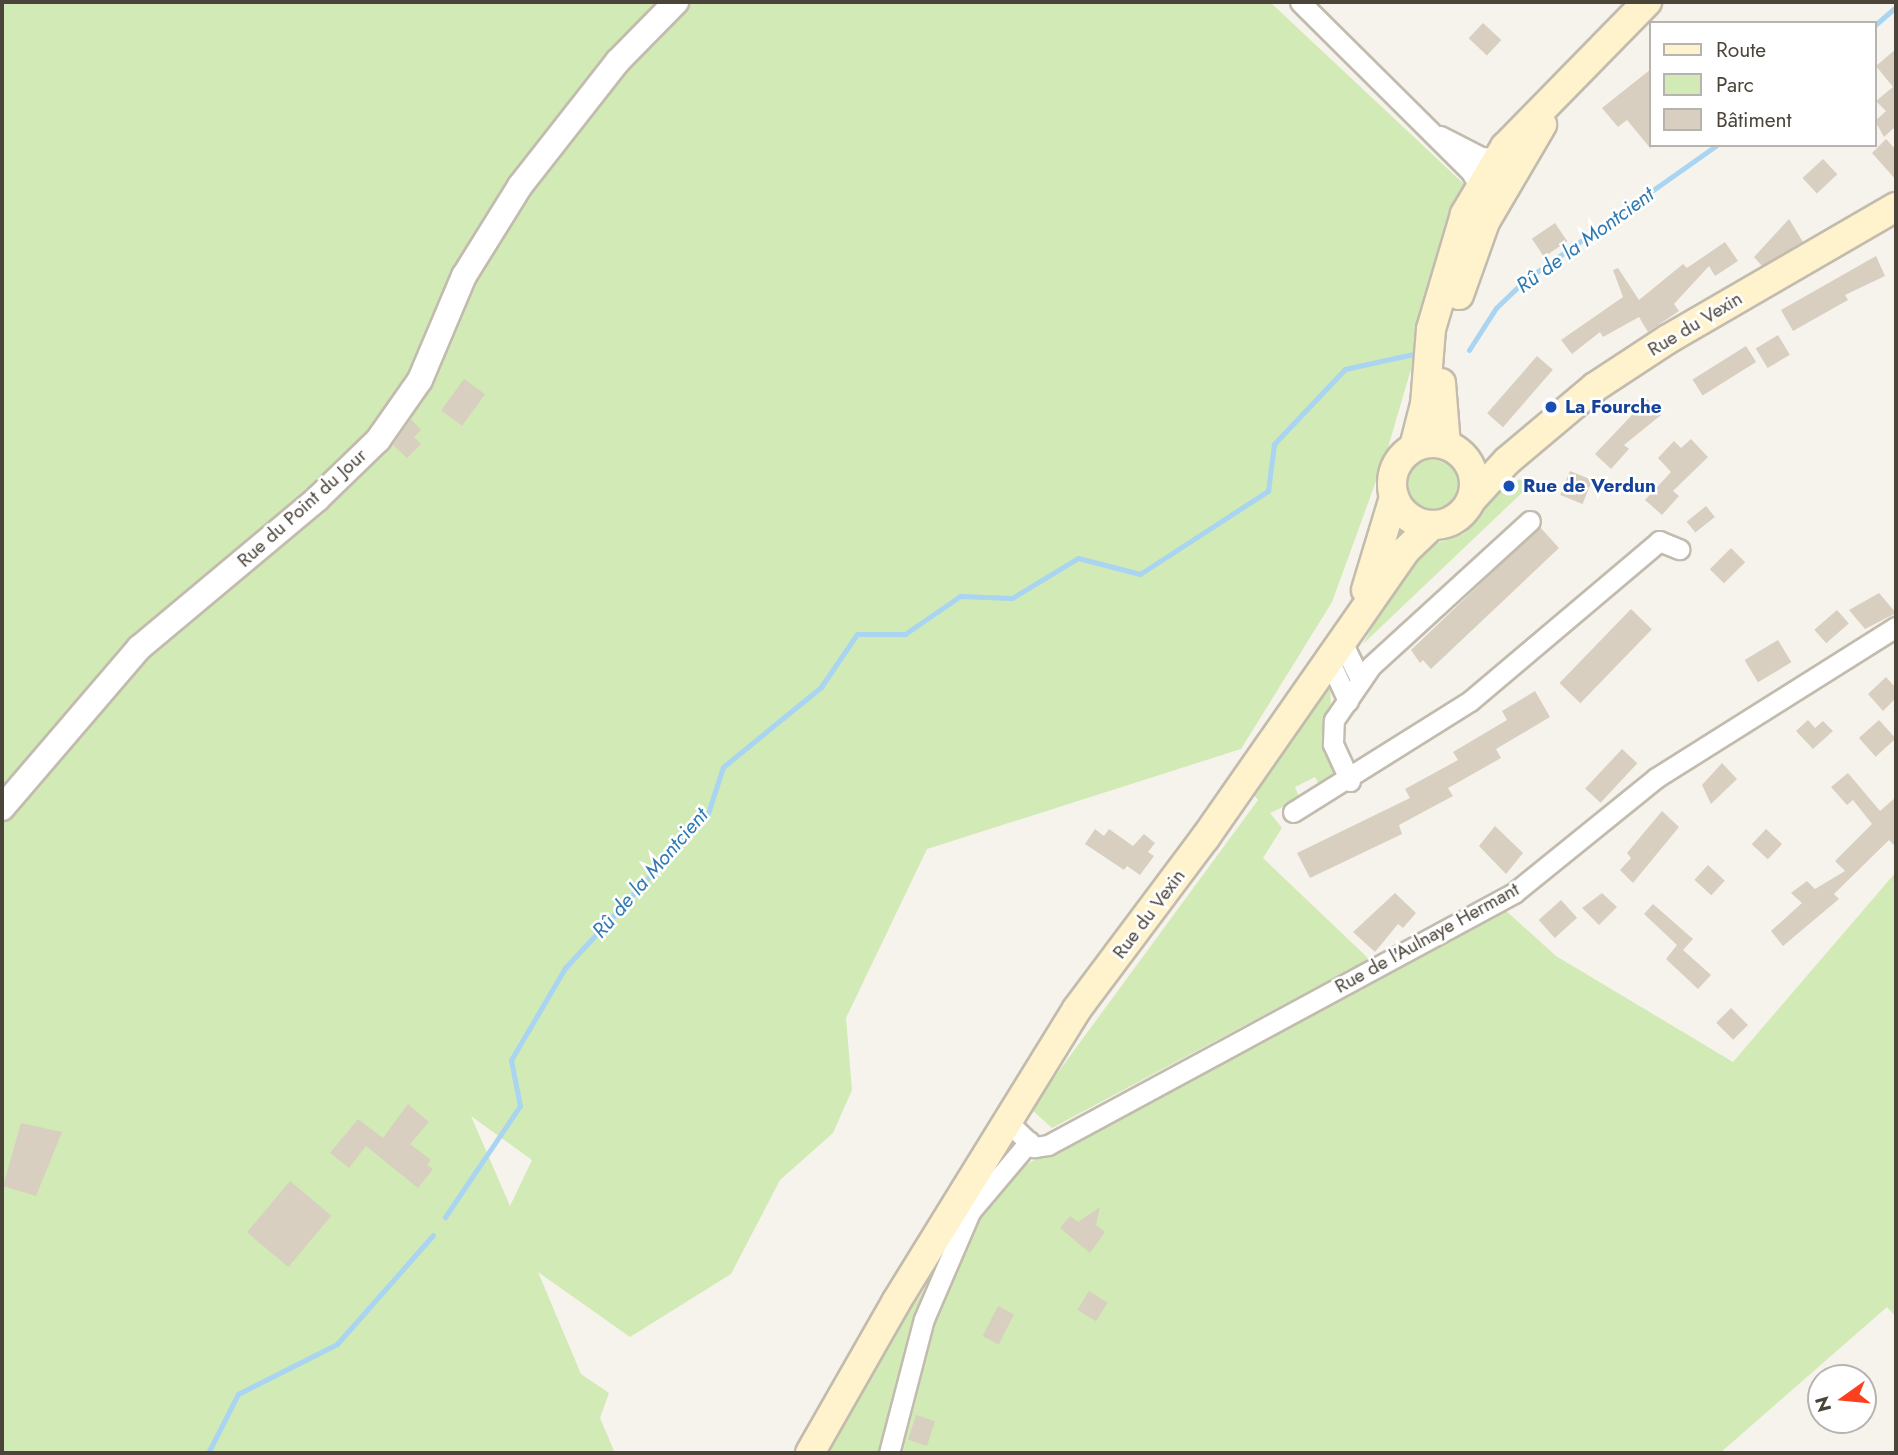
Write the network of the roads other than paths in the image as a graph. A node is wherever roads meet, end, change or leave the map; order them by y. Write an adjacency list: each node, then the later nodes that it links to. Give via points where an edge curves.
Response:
1 (676, 2): 23 (street, Rue du Point du Jour, via 618,61 520,186 464,276 419,380 378,440 317,499 139,648)
2 (1300, 2): 5 (street)
3 (1647, 2): 4 (main road)
4 (1566, 87): 6 (main road); 9 (main road)
5 (1423, 129): 6 (street, via 1481,157); 7 (street)
6 (1497, 158): 7 (main road)
7 (1481, 184): 9 (street); 10 (main road, via 1445,272)
8 (1896, 207): 12 (main road, Rue du Vexin, via 1632,363)
9 (1490, 214): 11 (main road, via 1463,277 1444,357 1439,411)
10 (1414, 447): 11 (main road); 13 (main road, via 1397,463)
11 (1456, 451): 12 (main road); 14 (main road, via 1473,478)
12 (1507, 461): 14 (main road, Rue du Vexin)
13 (1394, 497): 16 (main road, via 1409,517); 19 (main road)
14 (1472, 499): 16 (main road, via 1460,515)
15 (1530, 521): 20 (street, via 1371,666)
16 (1432, 525): 19 (main road, Rue du Vexin, via 1405,551)
17 (1679, 550): 22 (street, via 1659,541 1470,701)
18 (1896, 627): 25 (street, Rue de l'Aulnaye Hermant, via 1656,778 1514,893 1048,1145)
19 (1342, 643): 20 (street); 21 (street); 25 (main road, Rue du Vexin, via 1077,1009)
20 (1361, 681): 21 (street)
21 (1348, 701): 22 (street, via 1334,720 1333,744)
22 (1350, 781): 24 (street)
23 (2, 808)
24 (1293, 812)
25 (1019, 1133): 26 (main road, Rue du Vexin)
26 (961, 1215): 27 (main road, Rue du Vexin); 28 (street, via 924,1319)
27 (810, 1453)
28 (889, 1453)

